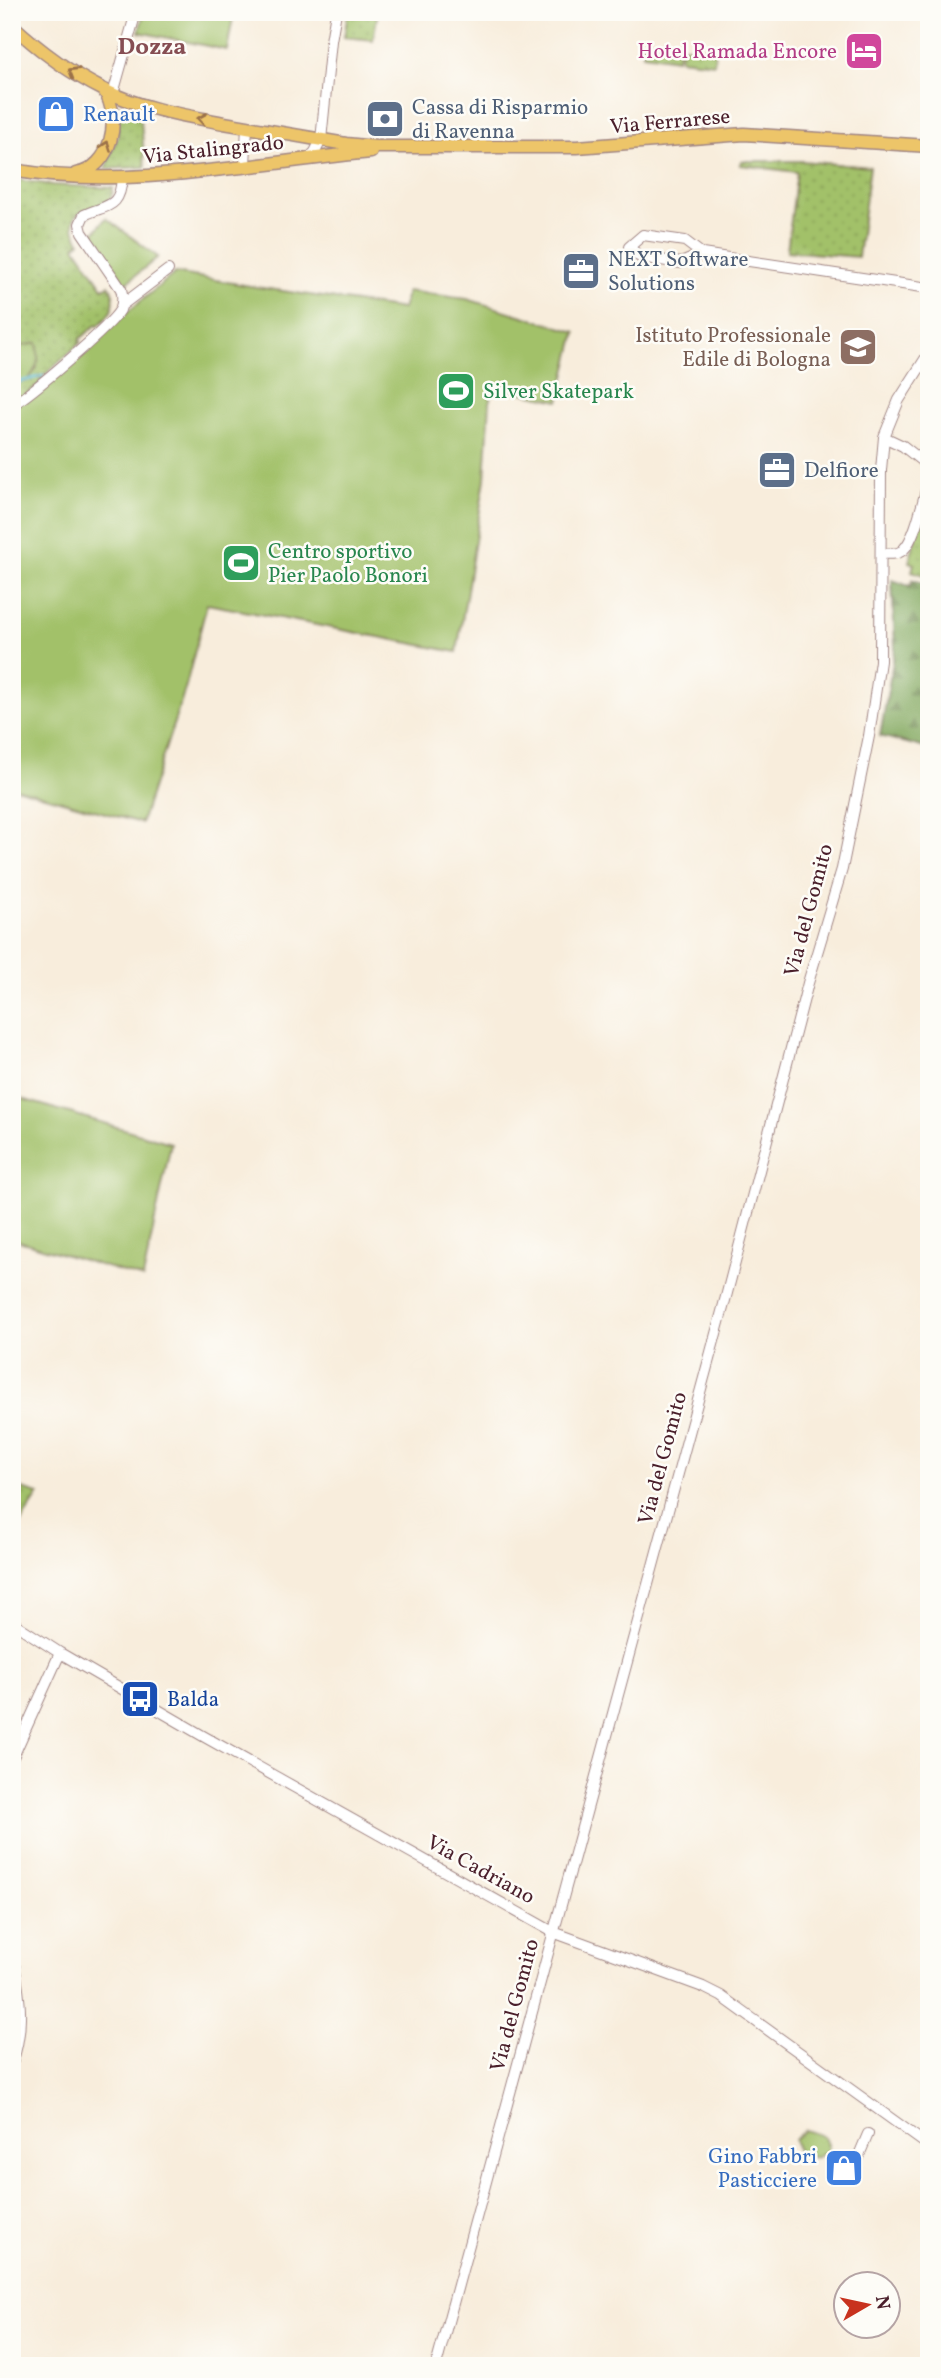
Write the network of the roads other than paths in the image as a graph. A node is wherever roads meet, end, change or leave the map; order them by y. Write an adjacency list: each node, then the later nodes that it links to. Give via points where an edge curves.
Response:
1 (136, 12): 4 (street)
2 (336, 12): 6 (street)
3 (12, 25): 4 (main road, Via Ferrarese, one-way to 3, via 41,51)
4 (108, 92): 5 (main road, Via Ferrarese, one-way to 4, via 164,112); 12 (main road, one-way to 4, via 84,173 103,157 112,123)
5 (247, 127): 6 (main road, Via Ferrarese); 10 (street)
6 (321, 140): 7 (main road, Via Ferrarese); 9 (street)
7 (417, 146): 8 (main road, Via Ferrarese, via 577,148 744,134); 9 (main road, Via Stalingrado)
8 (929, 146)
9 (308, 159): 10 (main road, Via Stalingrado)
10 (246, 165): 13 (main road, Via Stalingrado)
11 (12, 170): 12 (main road, Via Stalingrado)
12 (62, 176): 13 (main road, Via Stalingrado)
13 (122, 177): 17 (street, via 116,201 83,215 80,224 121,289)
14 (702, 254): 14 (street, via 685,241 643,235 629,247 640,257 681,263); 16 (street)
15 (168, 270): 17 (street)
16 (929, 288)
17 (122, 305): 19 (street, via 105,326)
18 (929, 353): 20 (street, Via del Gomito, via 899,400)
19 (12, 405)
20 (884, 437): 21 (street, via 927,465); 22 (street, Via del Gomito)
21 (929, 478): 22 (street, via 904,550)
22 (881, 553): 26 (street, Via del Gomito, via 876,695 842,869)
23 (12, 1622): 24 (street, Via Cadriano)
24 (60, 1653): 25 (street); 26 (street, Via Cadriano)
25 (12, 1759)
26 (553, 1932): 30 (street, Via Cadriano, via 721,1996); 32 (street, Via del Gomito)
27 (12, 1953): 28 (street, via 22,2006)
28 (12, 2063)
29 (868, 2134): 31 (street)
30 (929, 2146)
31 (854, 2166)
32 (436, 2366)

